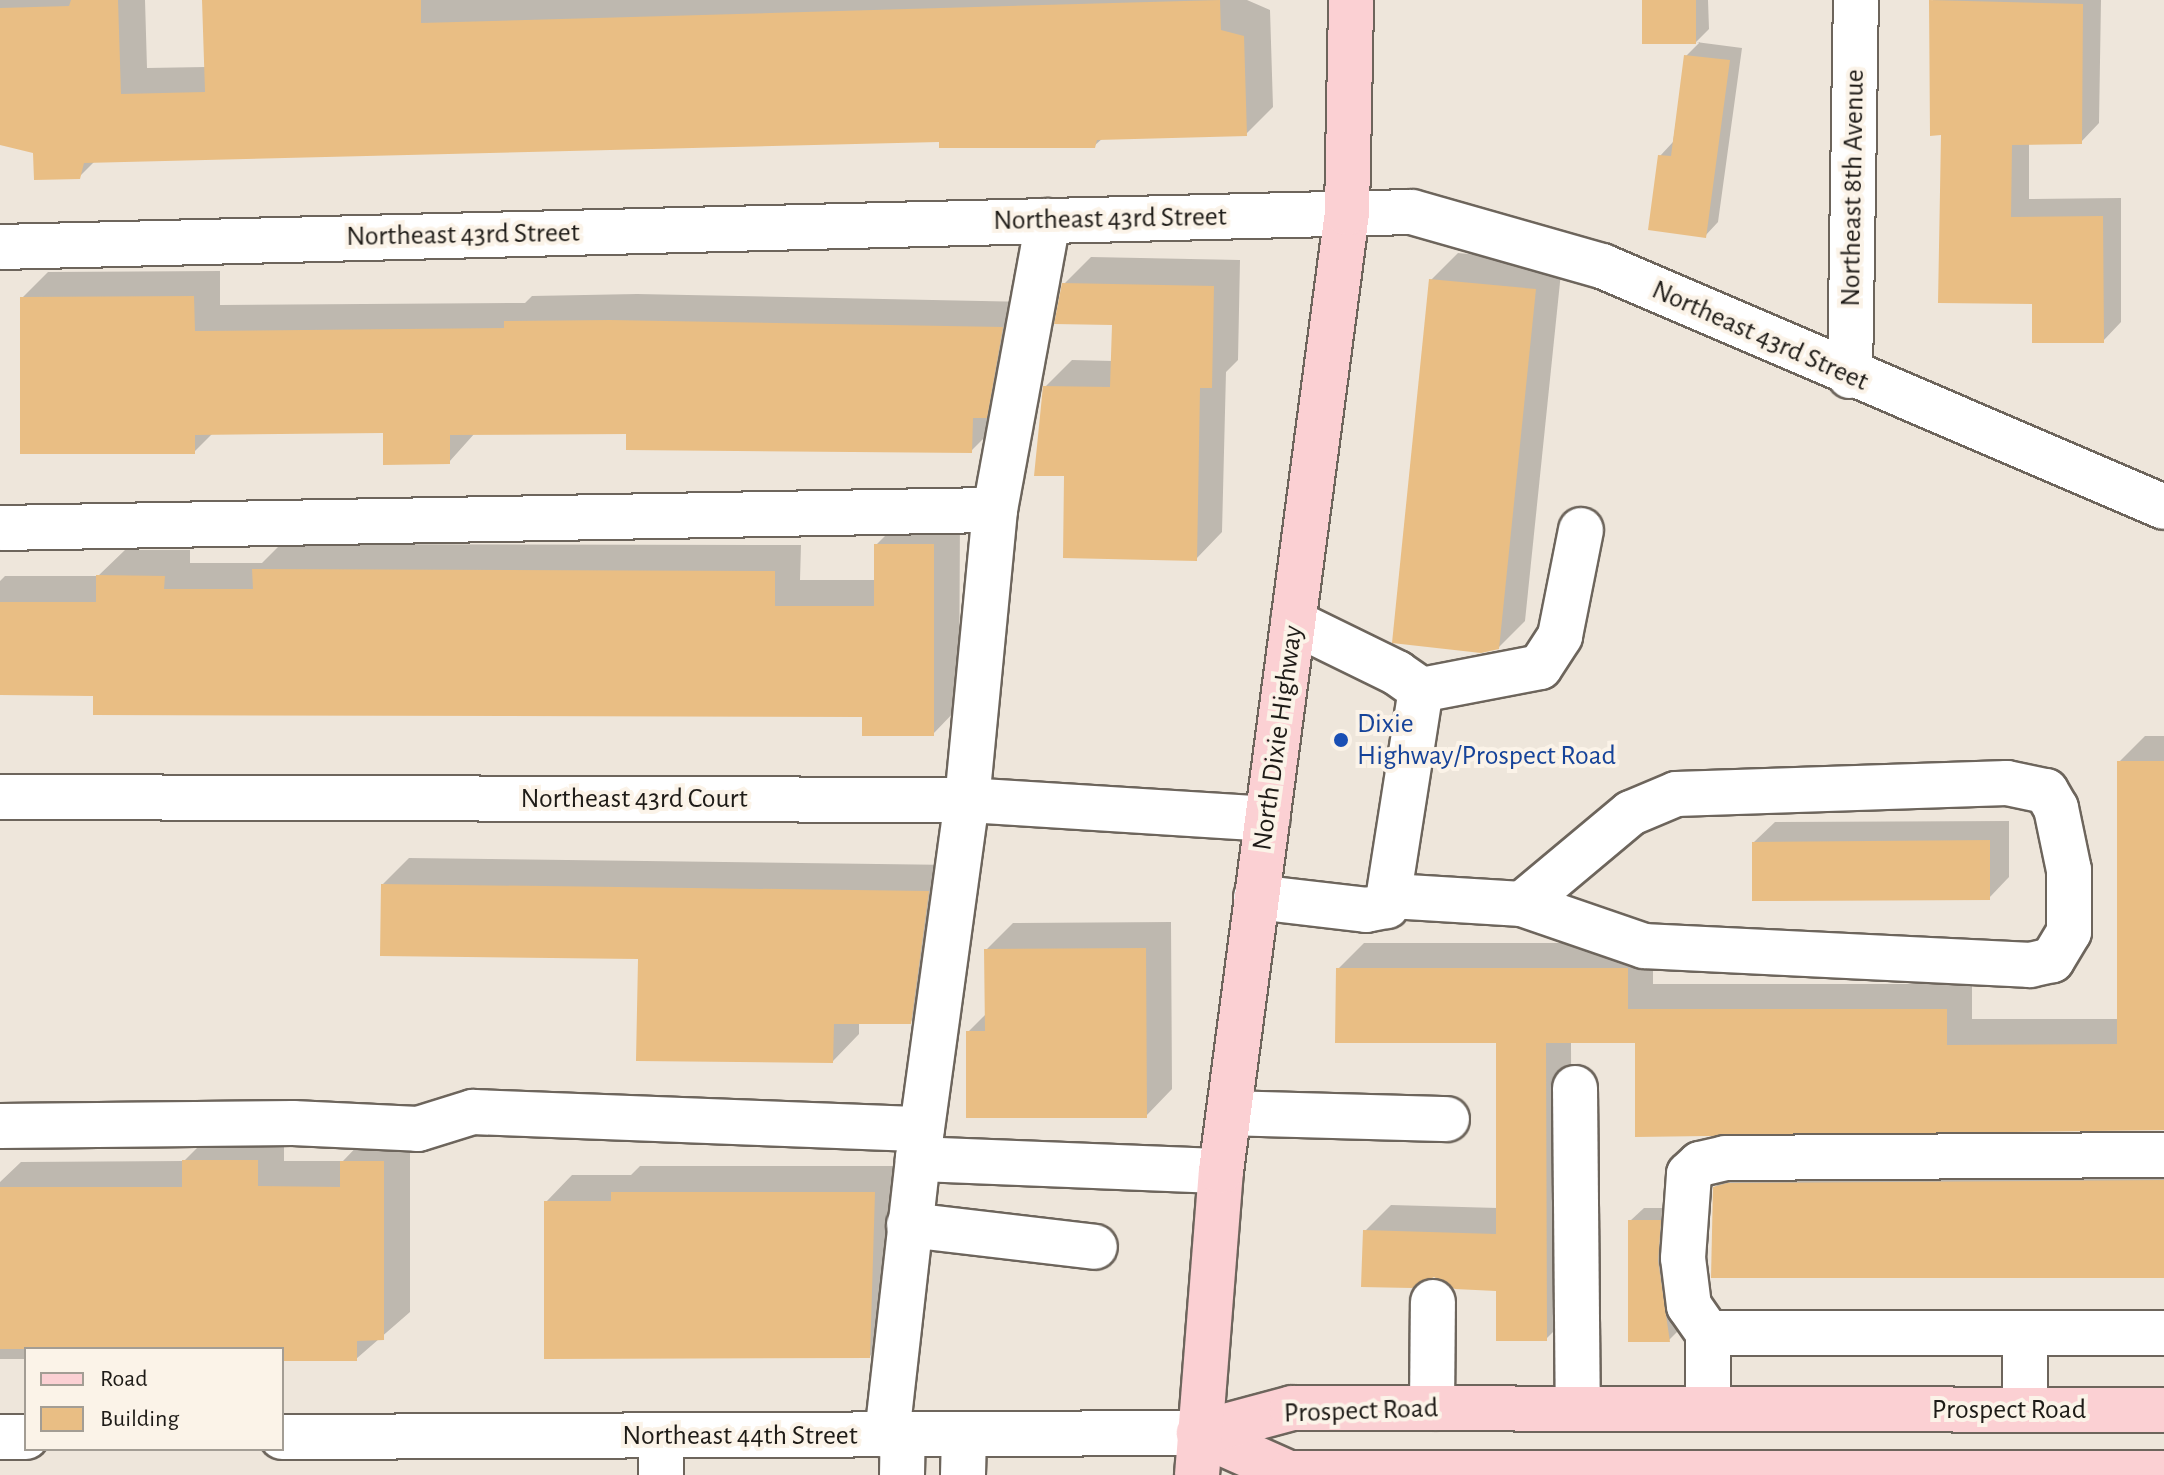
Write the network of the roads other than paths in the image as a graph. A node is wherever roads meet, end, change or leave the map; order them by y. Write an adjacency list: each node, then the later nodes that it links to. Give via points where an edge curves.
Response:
1 (1351, 0): 3 (main road, North Dixie Highway)
2 (1856, 0): 6 (street, Northeast 8th Avenue)
3 (1347, 213): 4 (street, Northeast 43rd Street); 6 (street, Northeast 43rd Street, via 1412,212 1602,266); 11 (main road, North Dixie Highway)
4 (1048, 221): 5 (street, Northeast 43rd Street); 8 (street)
5 (0, 247)
6 (1850, 376): 7 (street, Northeast 43rd Street)
7 (2164, 507)
8 (995, 510): 9 (street); 14 (street)
9 (0, 528)
10 (1581, 530): 12 (street, via 1560,636 1540,667)
11 (1293, 622): 12 (street); 15 (main road, North Dixie Highway)
12 (1421, 690): 16 (street)
13 (0, 797): 14 (street, Northeast 43rd Court)
14 (967, 800): 15 (street, Northeast 43rd Court); 23 (street)
15 (1267, 819): 17 (main road, North Dixie Highway)
16 (1391, 896): 17 (street, via 1387,906 1366,910); 18 (street)
17 (1256, 897): 20 (main road, North Dixie Highway)
18 (1522, 904): 18 (street, via 1631,813 1676,794 2007,783 2046,791 2056,808 2069,870 2069,932 2052,960 2030,965 1644,946)
19 (1575, 1088): 33 (street)
20 (1229, 1113): 21 (street); 25 (main road, North Dixie Highway)
21 (1447, 1119)
22 (0, 1126): 23 (street, via 293,1123 418,1129 473,1112)
23 (920, 1144): 25 (street); 26 (street)
24 (2164, 1155): 29 (street, via 1725,1158 1700,1164 1689,1174 1684,1199 1684,1289)
25 (1221, 1171): 41 (main road, North Dixie Highway)
26 (909, 1225): 27 (street); 40 (street)
27 (1095, 1247)
28 (1433, 1302): 32 (street)
29 (1708, 1333): 30 (street); 34 (street)
30 (2025, 1333): 31 (street); 35 (street)
31 (2164, 1333)
32 (1432, 1408): 33 (main road, Prospect Road); 41 (main road, Prospect Road, via 1292,1408)
33 (1578, 1408): 34 (main road, Prospect Road)
34 (1708, 1409): 35 (main road, Prospect Road)
35 (2025, 1410): 36 (main road, Prospect Road)
36 (2164, 1410)
37 (0, 1437): 38 (street)
38 (24, 1437)
39 (284, 1437): 43 (street, Northeast 44th Street)
40 (897, 1449): 42 (street, Northeast 44th Street); 43 (street, Northeast 44th Street)
41 (1198, 1454): 42 (street, Northeast 44th Street); 45 (main road, Prospect Road, via 1289,1473)
42 (963, 1455)
43 (661, 1456)
44 (2164, 1473): 47 (main road, Prospect Road)
45 (1424, 1474): 46 (main road, Prospect Road)
46 (1642, 1474): 47 (main road, Prospect Road)
47 (1920, 1474)

